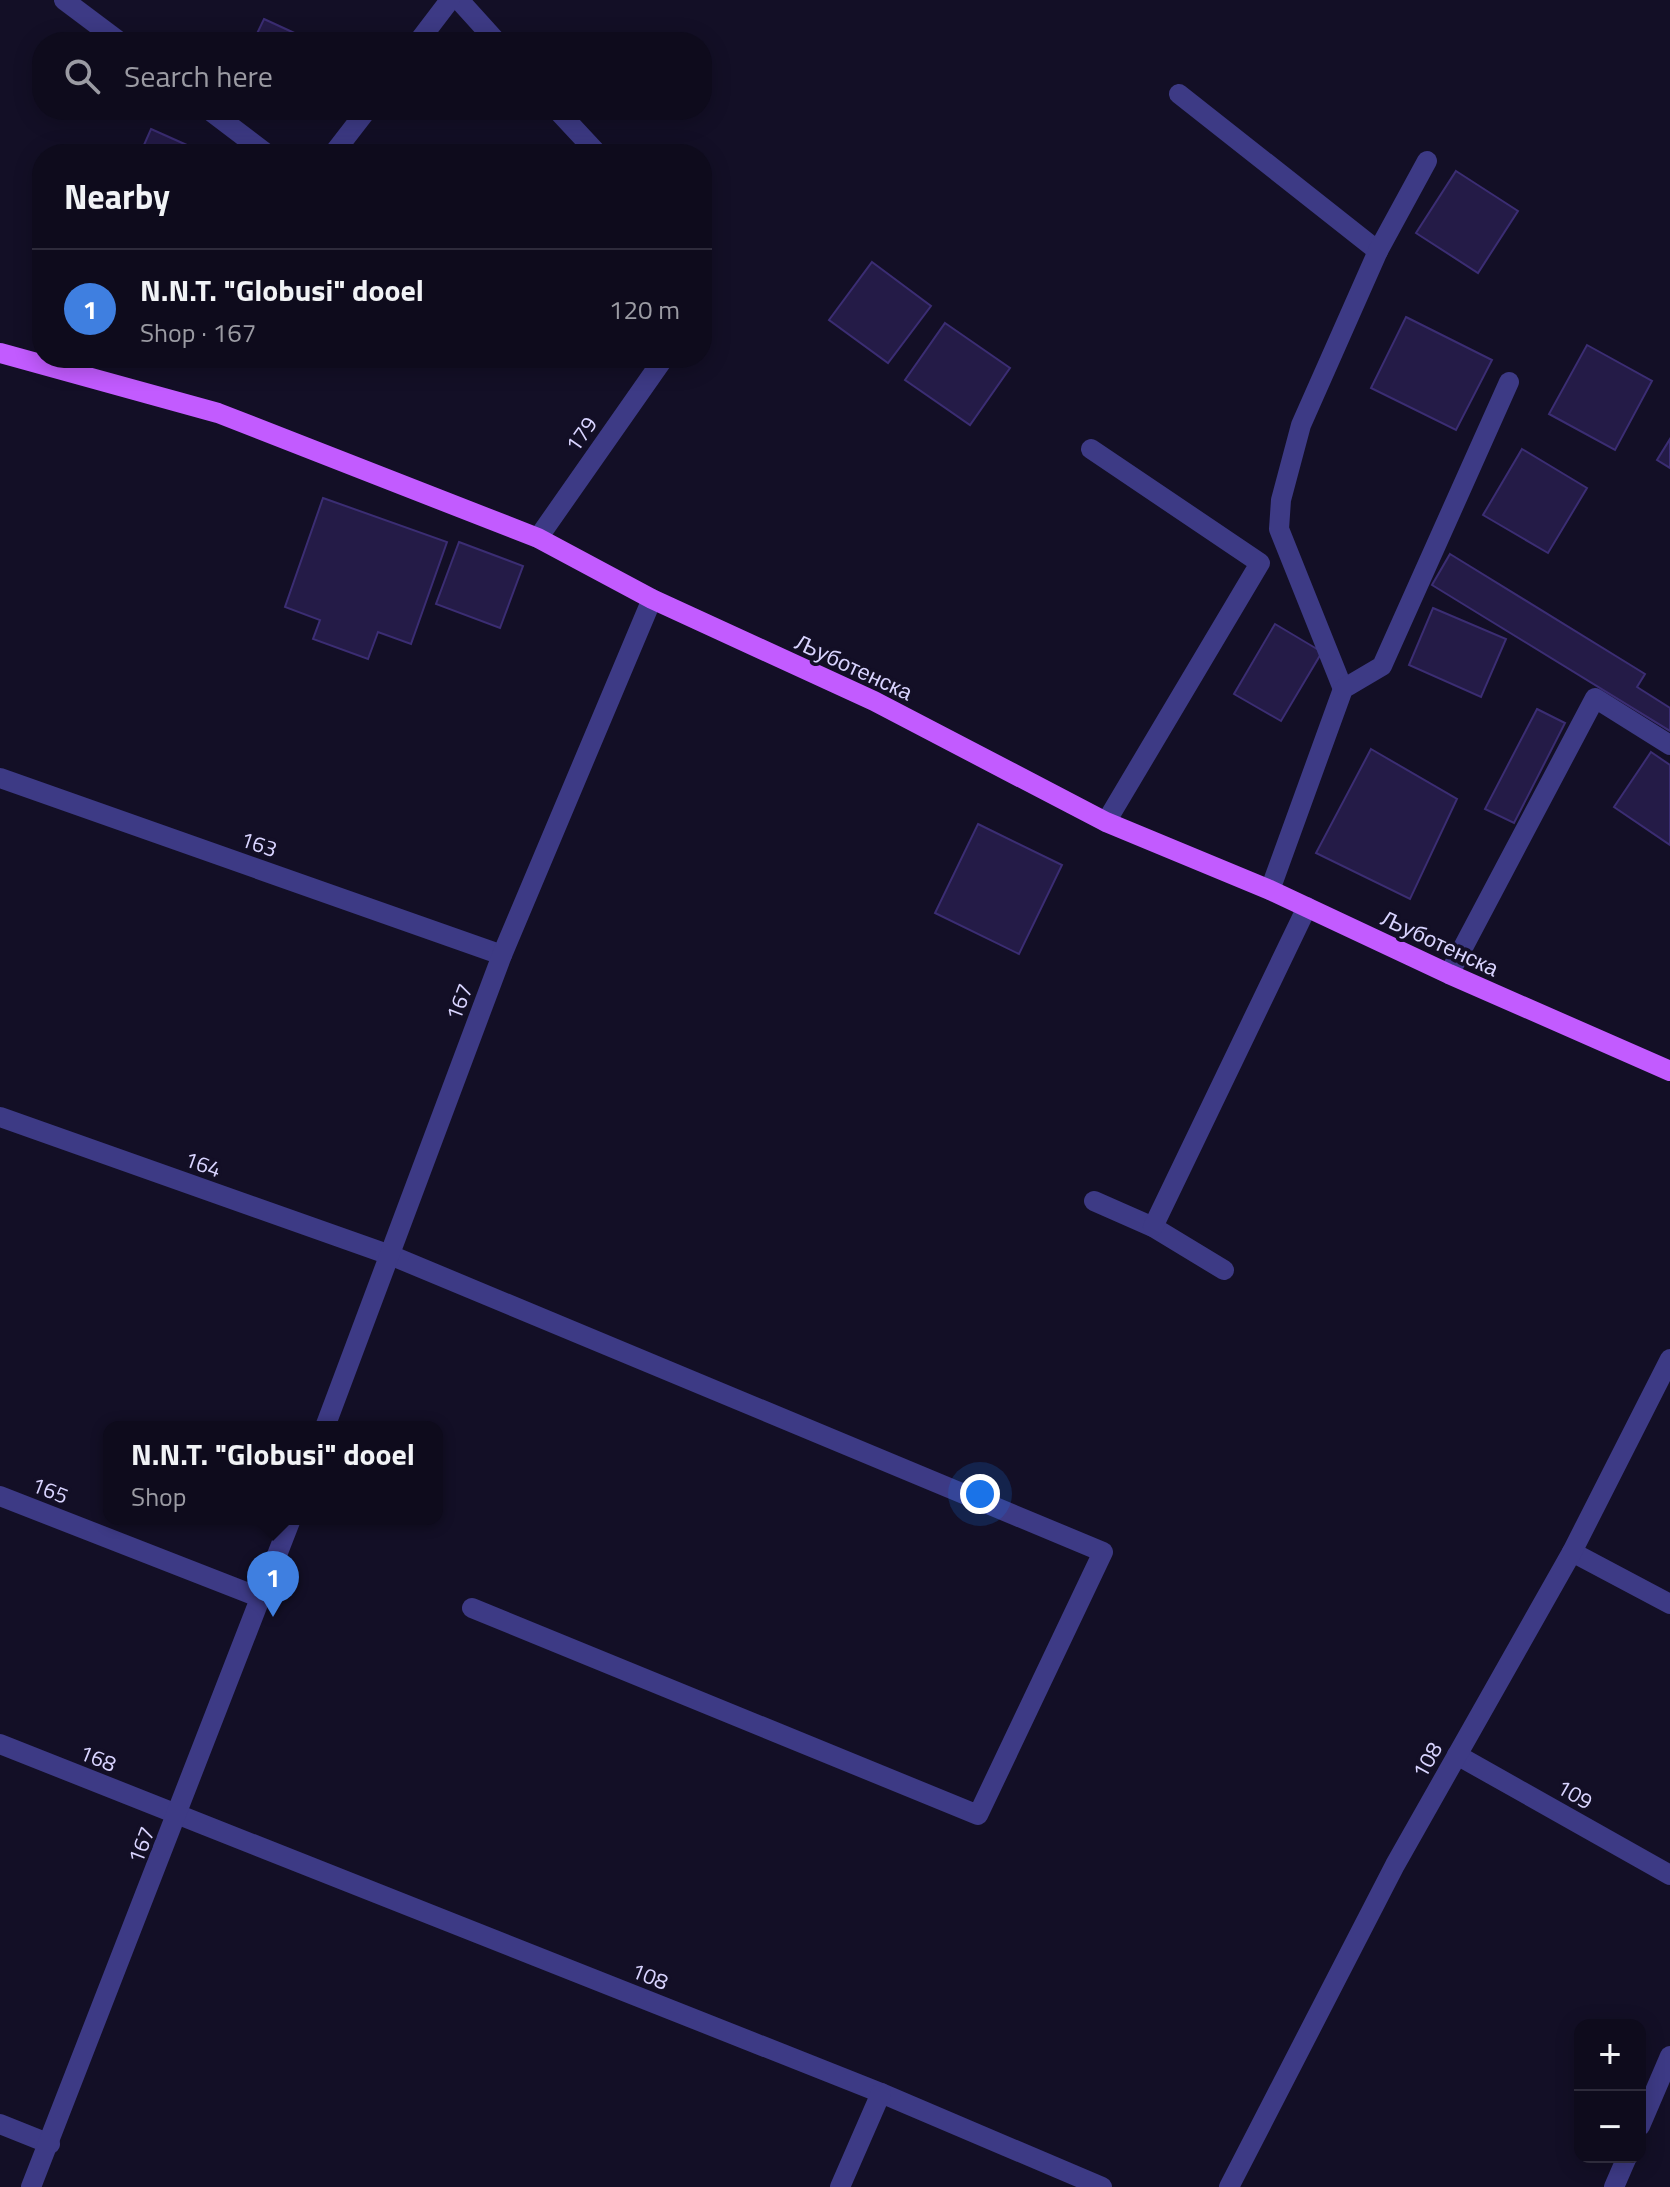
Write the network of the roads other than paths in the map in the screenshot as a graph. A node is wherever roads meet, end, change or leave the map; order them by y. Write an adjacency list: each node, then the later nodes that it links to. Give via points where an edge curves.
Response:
1 (64, 0): 4 (street)
2 (450, 0): 5 (street)
3 (459, 0): 6 (street)
4 (107, 32)
5 (426, 32)
6 (488, 32)
7 (1179, 94): 15 (street)
8 (222, 120): 11 (street)
9 (359, 120): 12 (street)
10 (566, 120): 13 (street)
11 (254, 144)
12 (341, 144)
13 (589, 144)
14 (1427, 161): 15 (street)
15 (1378, 251): 24 (street, via 1301,425 1281,500 1279,529)
16 (0, 353): 17 (main road, Љуботенска)
17 (32, 362)
18 (54, 368): 22 (main road, Љуботенска, via 218,413)
19 (657, 368): 22 (street, 179)
20 (1509, 382): 24 (street, via 1382,666)
21 (1091, 449): 27 (street, via 1260,563)
22 (538, 538): 23 (main road, Љуботенска)
23 (652, 599): 27 (main road, Љуботенска, via 874,701); 30 (street, 167)
24 (1343, 689): 28 (street)
25 (1670, 745): 31 (street, via 1595,698)
26 (0, 778): 30 (street, 163)
27 (1106, 822): 28 (main road, Љуботенска)
28 (1270, 890): 29 (main road, Љуботенска)
29 (1307, 907): 31 (main road, Љуботенска); 35 (street)
30 (502, 955): 36 (street, 167)
31 (1449, 974): 32 (main road, Љуботенска)
32 (1670, 1071)
33 (0, 1117): 36 (street, 164)
34 (1094, 1201): 35 (street)
35 (1153, 1227): 37 (street)
36 (390, 1255): 39 (street, 167); 45 (street, 164, via 1103,1552 978,1815)
37 (1224, 1270)
38 (1670, 1359): 42 (street, 108)
39 (327, 1421)
40 (0, 1496): 43 (street, 165)
41 (289, 1525): 43 (street, 167)
42 (1572, 1552): 44 (street); 47 (street, 108)
43 (261, 1598): 48 (street, 167)
44 (1670, 1604)
45 (472, 1608)
46 (0, 1744): 48 (street, 168)
47 (1457, 1755): 49 (street, 109); 59 (street, 108)
48 (178, 1816): 51 (street, 108); 54 (street, 167)
49 (1670, 1875)
50 (1670, 2056): 52 (street)
51 (881, 2093): 57 (street); 58 (street, 108)
52 (1646, 2112)
53 (0, 2124): 54 (street)
54 (50, 2144): 56 (street, 167)
55 (1624, 2163): 60 (street)
56 (31, 2187)
57 (840, 2187)
58 (1102, 2187)
59 (1229, 2187)
60 (1614, 2187)

